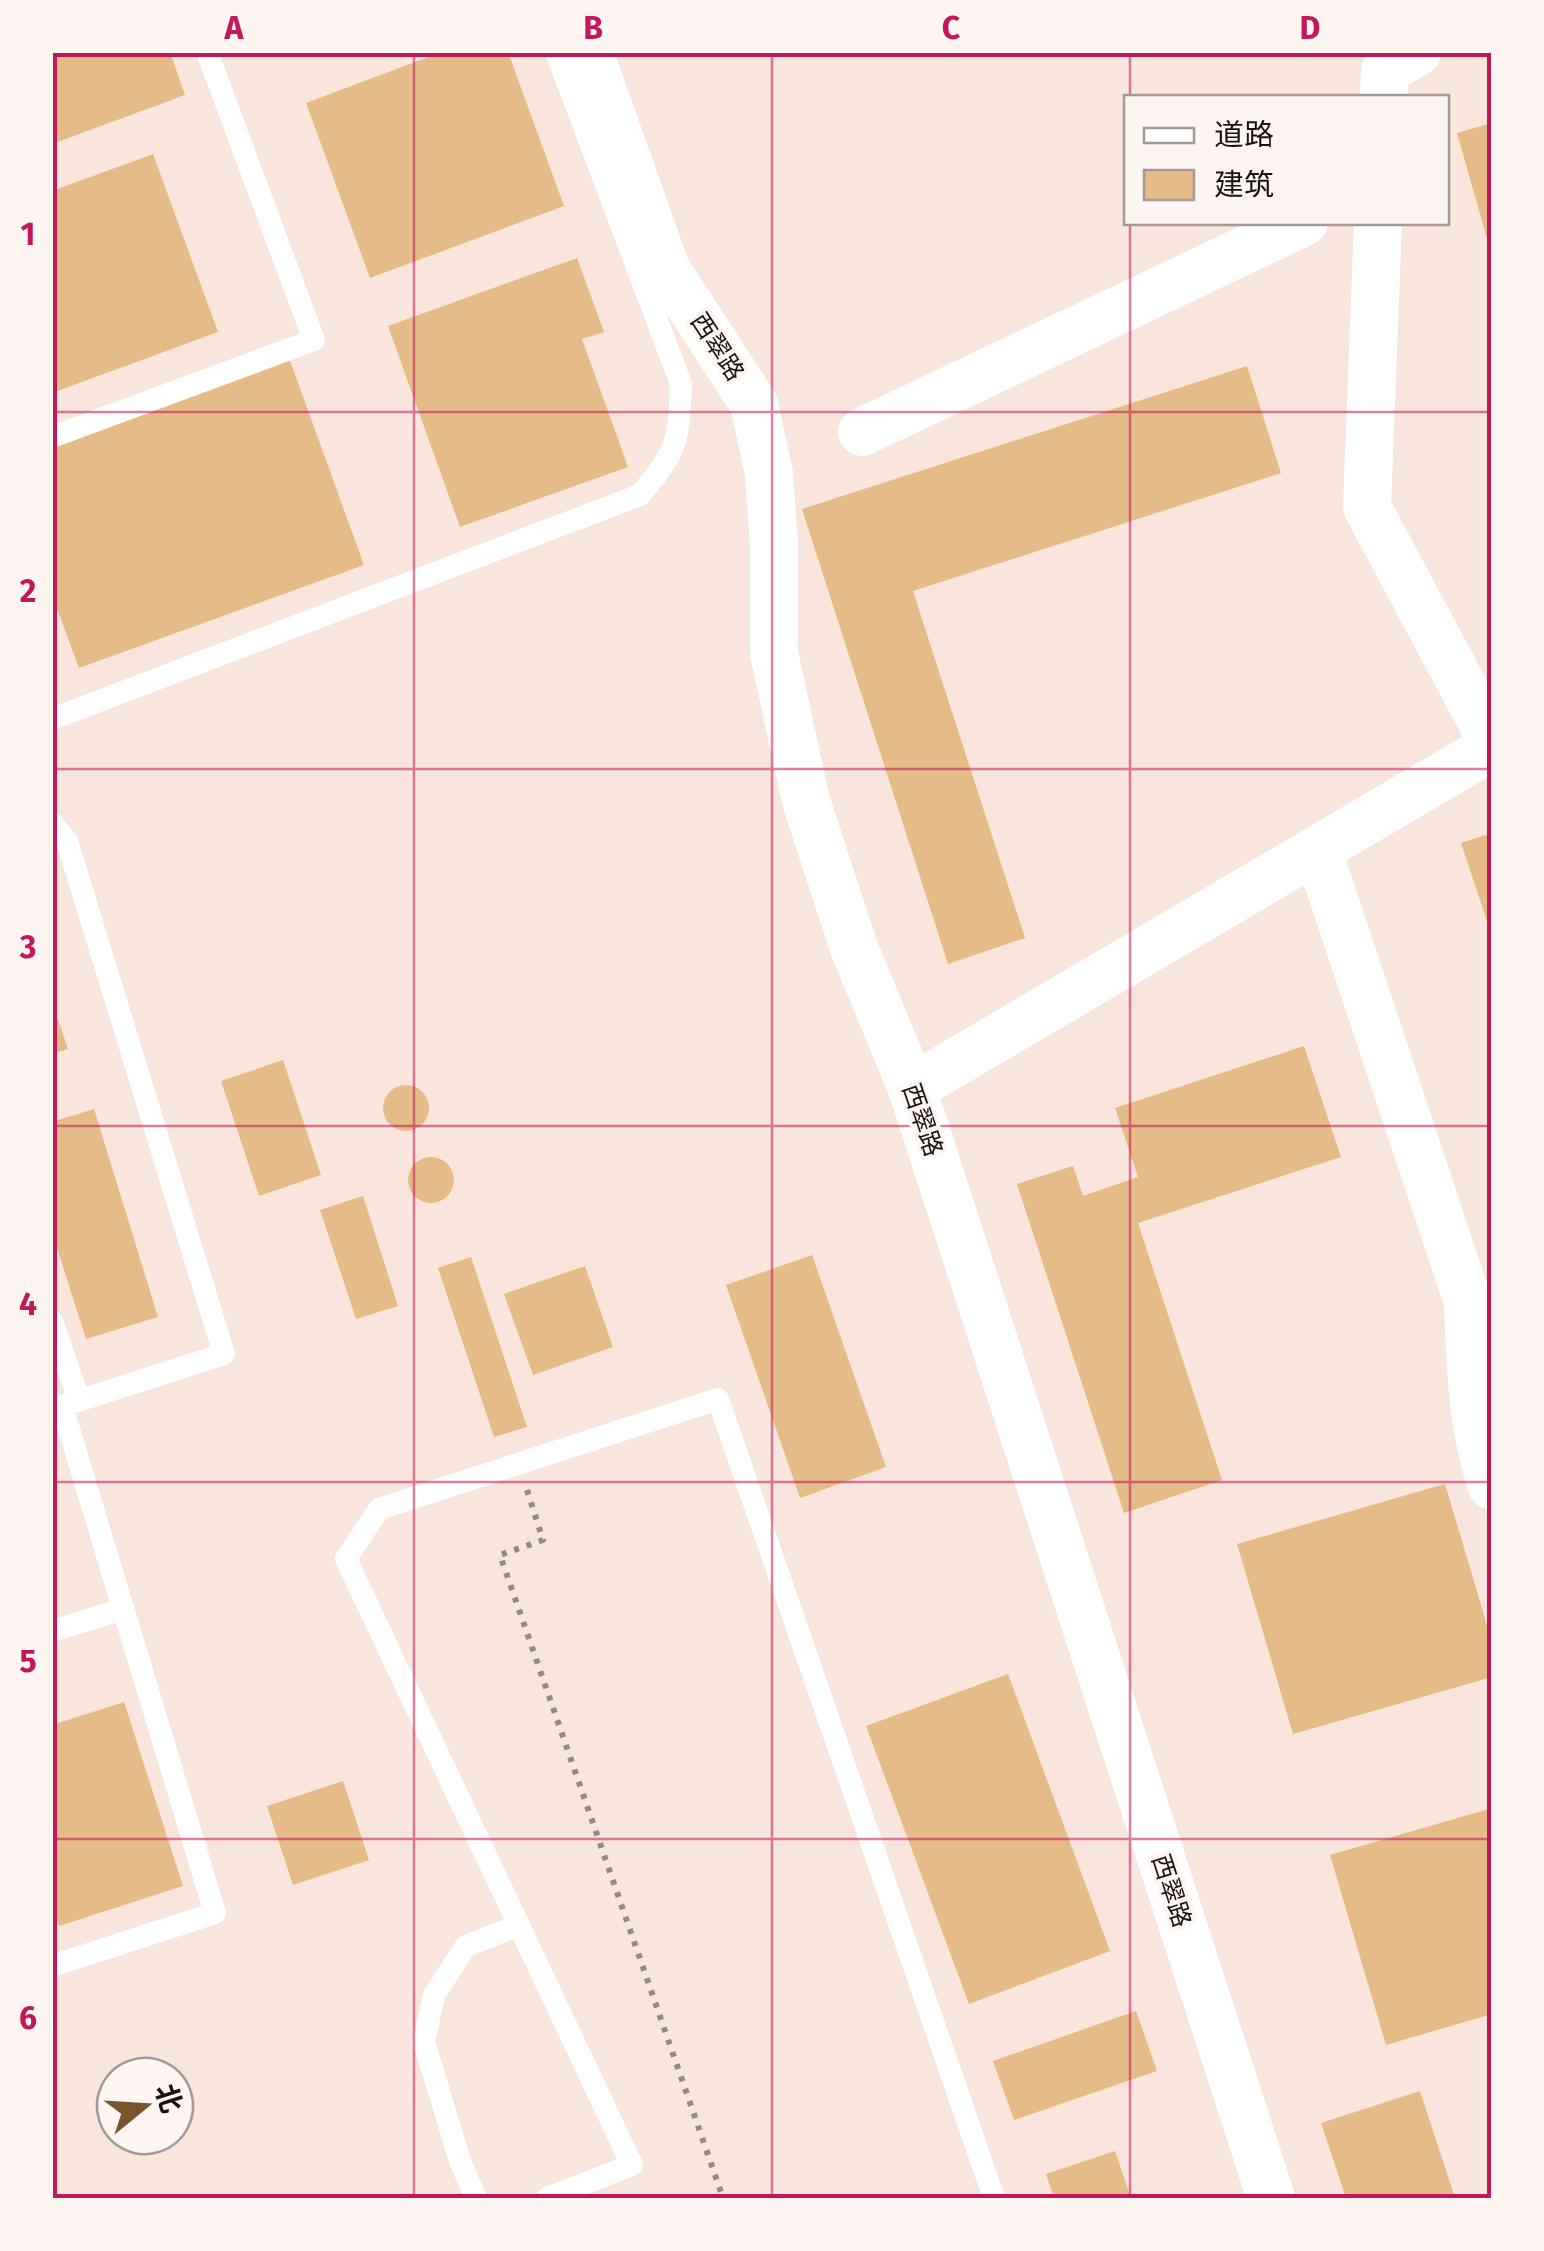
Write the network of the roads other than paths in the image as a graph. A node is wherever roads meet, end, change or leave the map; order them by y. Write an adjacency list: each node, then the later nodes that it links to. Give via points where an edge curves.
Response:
1 (208, 52): 9 (lane, via 314,340)
2 (556, 52): 10 (lane, via 681,384 680,426 670,460 640,495)
3 (589, 52): 14 (street, 西翠路, via 666,270 754,404 770,492 774,654 806,801 854,948)
4 (1417, 52): 5 (street, via 1385,71)
5 (1384, 95)
6 (1298, 225): 8 (street)
7 (1378, 225): 11 (street, via 1367,507)
8 (862, 432)
9 (52, 438)
10 (52, 719)
11 (1492, 744): 13 (street)
12 (52, 822): 16 (lane, via 67,841 224,1354)
13 (1318, 851): 14 (street); 17 (street, via 1468,1302 1471,1378)
14 (912, 1088): 25 (street, 西翠路)
15 (52, 1321): 16 (lane)
16 (80, 1400): 18 (lane, via 62,1406)
17 (1492, 1486)
18 (123, 1609): 19 (lane); 21 (lane, via 215,1913)
19 (52, 1631)
20 (519, 1925): 22 (lane, via 466,1946 434,1995 424,2042); 23 (lane, via 632,2165); 24 (lane, via 346,1559 379,1509 718,1399)
21 (52, 1966)
22 (476, 2198)
23 (547, 2198)
24 (994, 2198)
25 (1271, 2198)

